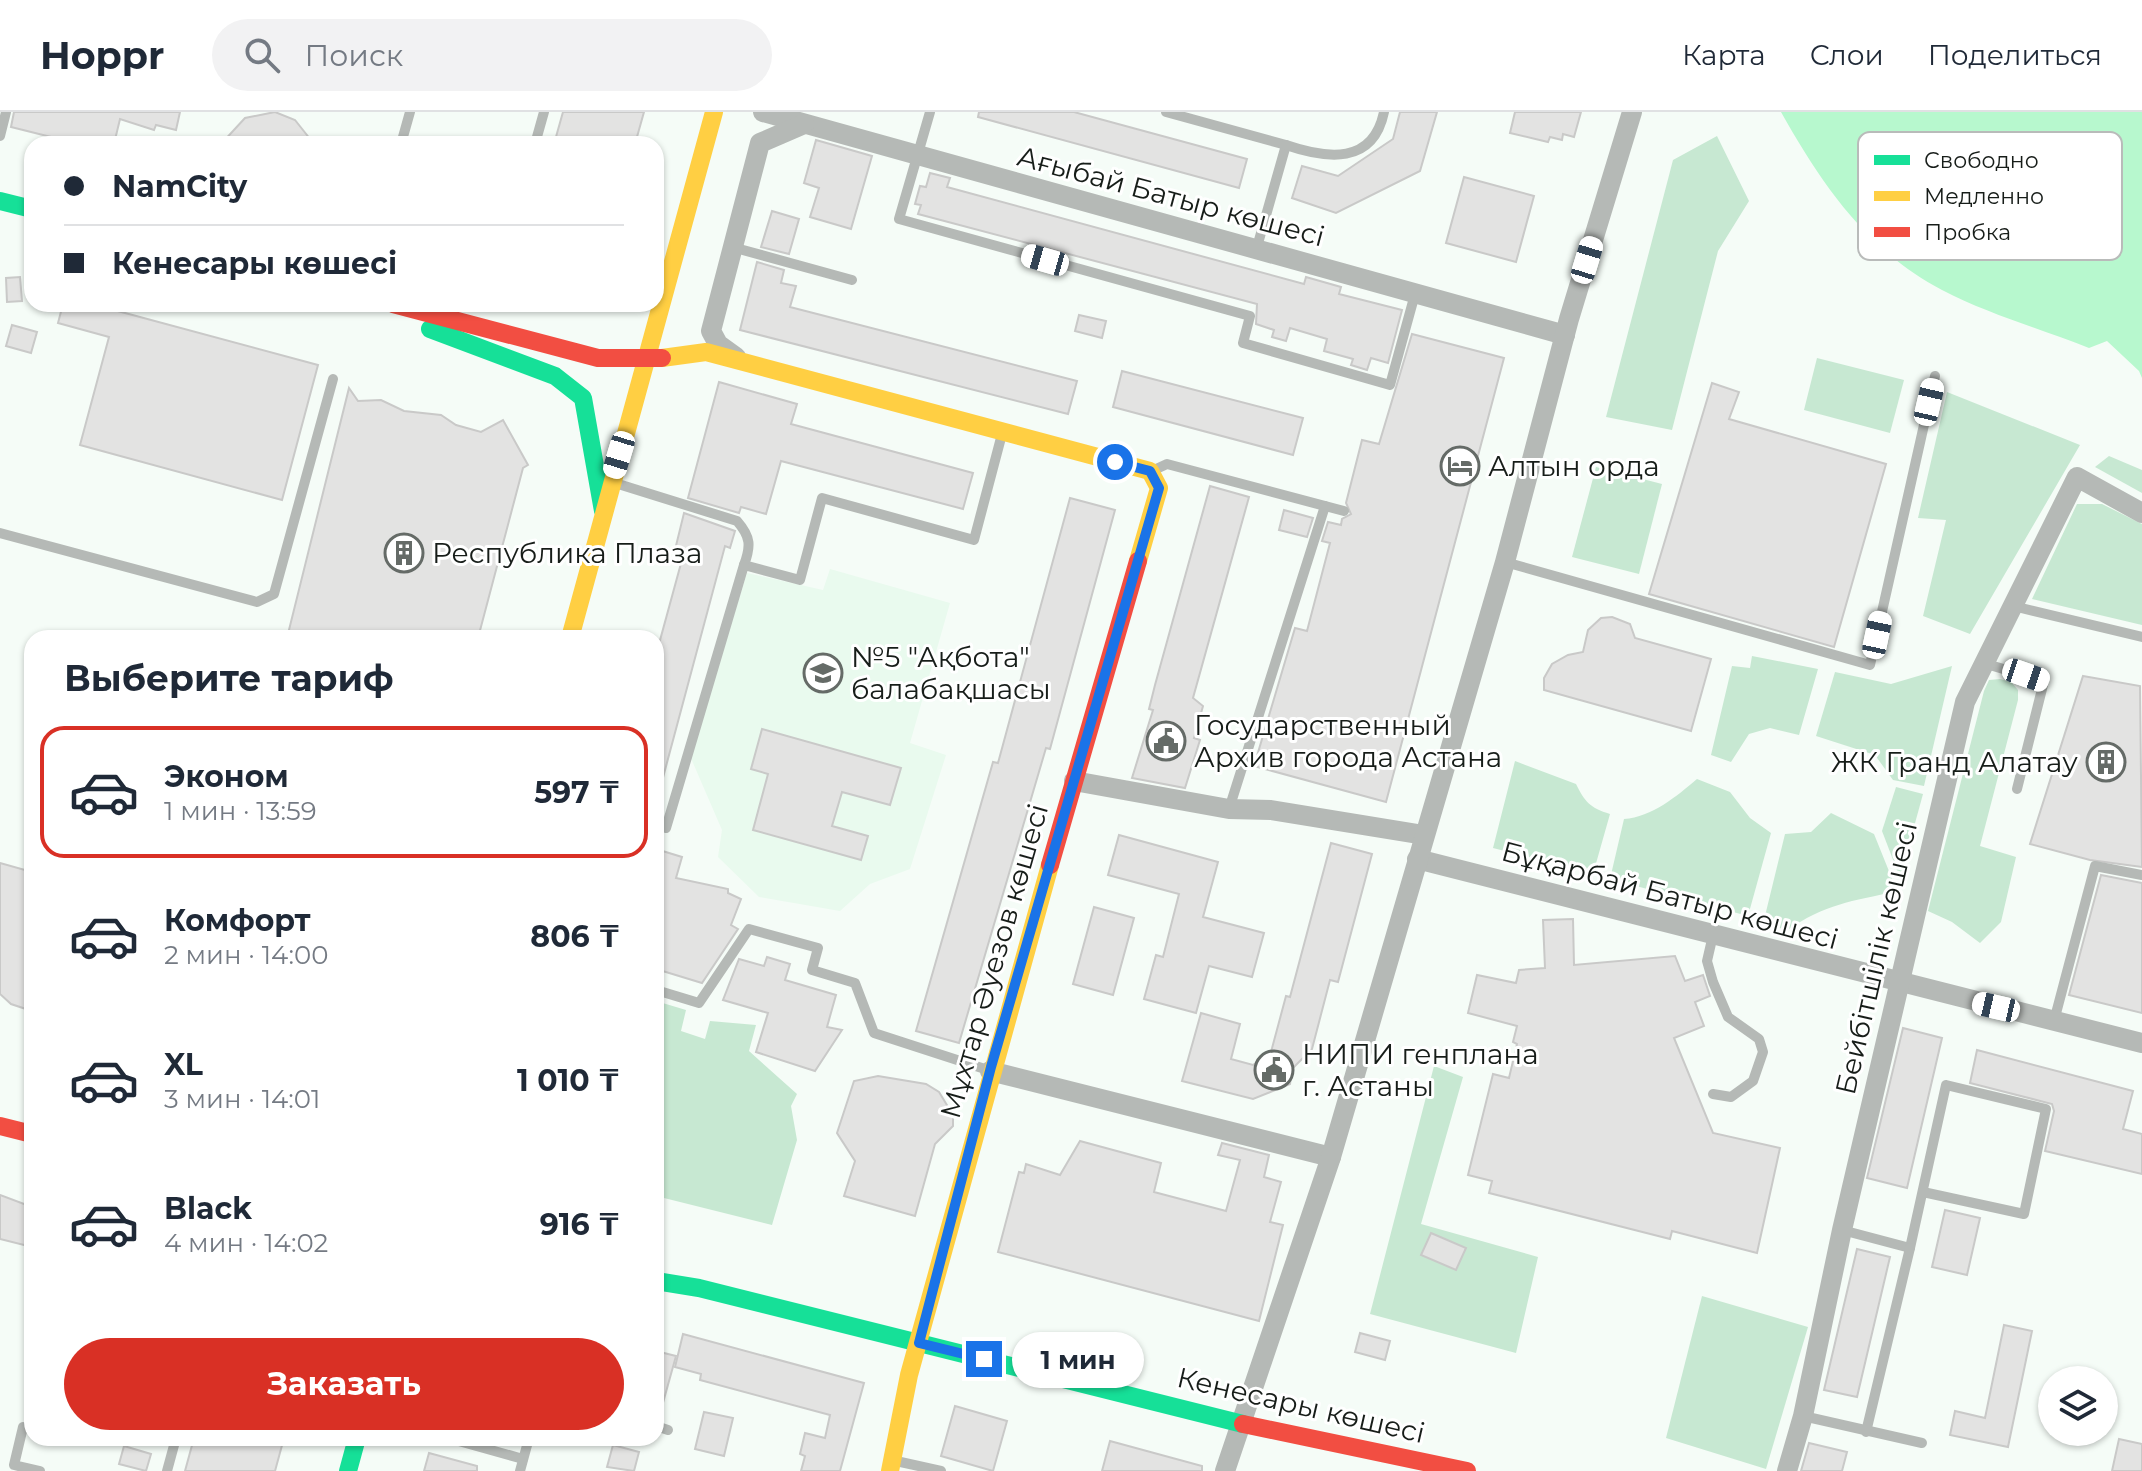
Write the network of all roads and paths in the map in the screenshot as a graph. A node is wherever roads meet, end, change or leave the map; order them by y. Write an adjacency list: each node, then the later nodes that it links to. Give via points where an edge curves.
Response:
1 (6, 112): 11 (lane)
2 (410, 112): 12 (lane)
3 (544, 112): 13 (lane)
4 (714, 112): 24 (main road)
5 (763, 112): 10 (street, Ағыбай Батыр көшесі)
6 (930, 112): 15 (lane)
7 (1166, 112): 14 (lane)
8 (1384, 112): 14 (lane, via 1381,128 1362,149 1335,156)
9 (1632, 112): 29 (street)
10 (804, 124): 15 (street, Ағыбай Батыр көшесі); 20 (street, via 760,143)
11 (0, 136)
12 (403, 136)
13 (537, 136)
14 (1286, 145): 21 (lane)
15 (917, 157): 21 (street, Ағыбай Батыр көшесі); 23 (lane, via 899,219 1250,316 1243,343 1390,385)
16 (0, 181): 17 (main road)
17 (24, 188)
18 (0, 201): 19 (main road)
19 (24, 207)
20 (732, 247): 22 (lane); 31 (street, via 711,331 725,352)
21 (1257, 247): 23 (street, Ағыбай Батыр көшесі)
22 (852, 280)
23 (1415, 294): 29 (street, Ағыбай Батыр көшесі)
24 (664, 297)
25 (403, 312): 38 (main road, via 436,333 568,383 583,398)
26 (422, 312): 30 (main road, via 598,358)
27 (496, 312): 30 (main road, via 603,340)
28 (660, 312): 30 (main road)
29 (1565, 335): 42 (street)
30 (647, 360): 31 (main road, via 706,352); 36 (main road)
31 (752, 365): 34 (main road)
32 (1935, 376): 42 (lane, via 1870,665)
33 (333, 379): 41 (lane, via 274,594 257,602)
34 (1002, 432): 35 (main road); 43 (lane, via 974,540 822,498 800,580)
35 (1150, 471): 37 (lane, via 1167,464); 48 (main road, Мұхтар Әуезов көшесі, via 1159,488)
36 (611, 482): 38 (main road); 43 (lane, via 737,521 751,546)
37 (1325, 506): 39 (lane); 50 (lane)
38 (603, 511): 45 (main road)
39 (1344, 511)
40 (2142, 513): 44 (street, Бейбітшілік көшесі, via 2077,477)
41 (0, 533)
42 (1505, 562): 52 (street)
43 (744, 565): 51 (lane)
44 (2013, 606): 46 (lane); 47 (street, Бейбітшілік көшесі)
45 (572, 630)
46 (2142, 637)
47 (1983, 663): 49 (lane, via 2044,681); 56 (street, Бейбітшілік көшесі, via 1965,702)
48 (1074, 781): 50 (street); 60 (main road, Мұхтар Әуезов көшесі)
49 (2017, 789)
50 (1229, 809): 52 (street, via 1271,810)
51 (664, 827)
52 (1424, 835): 53 (street)
53 (1417, 859): 55 (street, Бұқарбай Батыр көшесі); 64 (street)
54 (2142, 875): 58 (lane, via 2095,866)
55 (1713, 935): 56 (street, Бұқарбай Батыр көшесі); 61 (lane, via 1707,961 1713,982 1728,1017 1759,1039 1763,1052 1753,1081 1731,1097)
56 (1899, 984): 58 (street, Бұқарбай Батыр көшесі); 66 (street, Бейбітшілік көшесі)
57 (664, 992): 60 (lane, via 699,1003 749,929 818,948 812,970 855,983 874,1033)
58 (2054, 1021): 59 (street, Бұқарбай Батыр көшесі)
59 (2142, 1043)
60 (990, 1071): 64 (street); 69 (main road, Мұхтар Әуезов көшесі)
61 (1713, 1094)
62 (0, 1126): 63 (main road)
63 (24, 1132)
64 (1331, 1157): 71 (street)
65 (1923, 1192): 65 (lane, via 1946,1085 2046,1109 2024,1214); 67 (lane)
66 (1842, 1230): 67 (lane); 70 (street, Бейбітшілік көшесі)
67 (1910, 1248): 75 (lane)
68 (664, 1282): 69 (main road, Кенесары көшесі)
69 (919, 1343): 71 (main road, Кенесары көшесі); 83 (main road, Мұхтар Әуезов көшесі)
70 (1803, 1416): 75 (lane); 91 (street, Бейбітшілік көшесі)
71 (1244, 1424): 82 (main road, Кенесары көшесі); 89 (street)
72 (23, 1427): 84 (lane, via 14,1465)
73 (664, 1429): 74 (lane)
74 (668, 1430)
75 (1866, 1432): 76 (lane)
76 (1922, 1443)
77 (174, 1446): 85 (lane)
78 (355, 1446): 86 (main road)
79 (477, 1446): 81 (lane)
80 (527, 1446): 81 (lane)
81 (523, 1459): 87 (lane)
82 (1395, 1463): 90 (main road, Кенесары көшесі)
83 (891, 1466): 88 (lane)
84 (40, 1471)
85 (167, 1471)
86 (348, 1471)
87 (520, 1471)
88 (941, 1471)
89 (1225, 1471)
90 (1467, 1471)
91 (1787, 1471)

